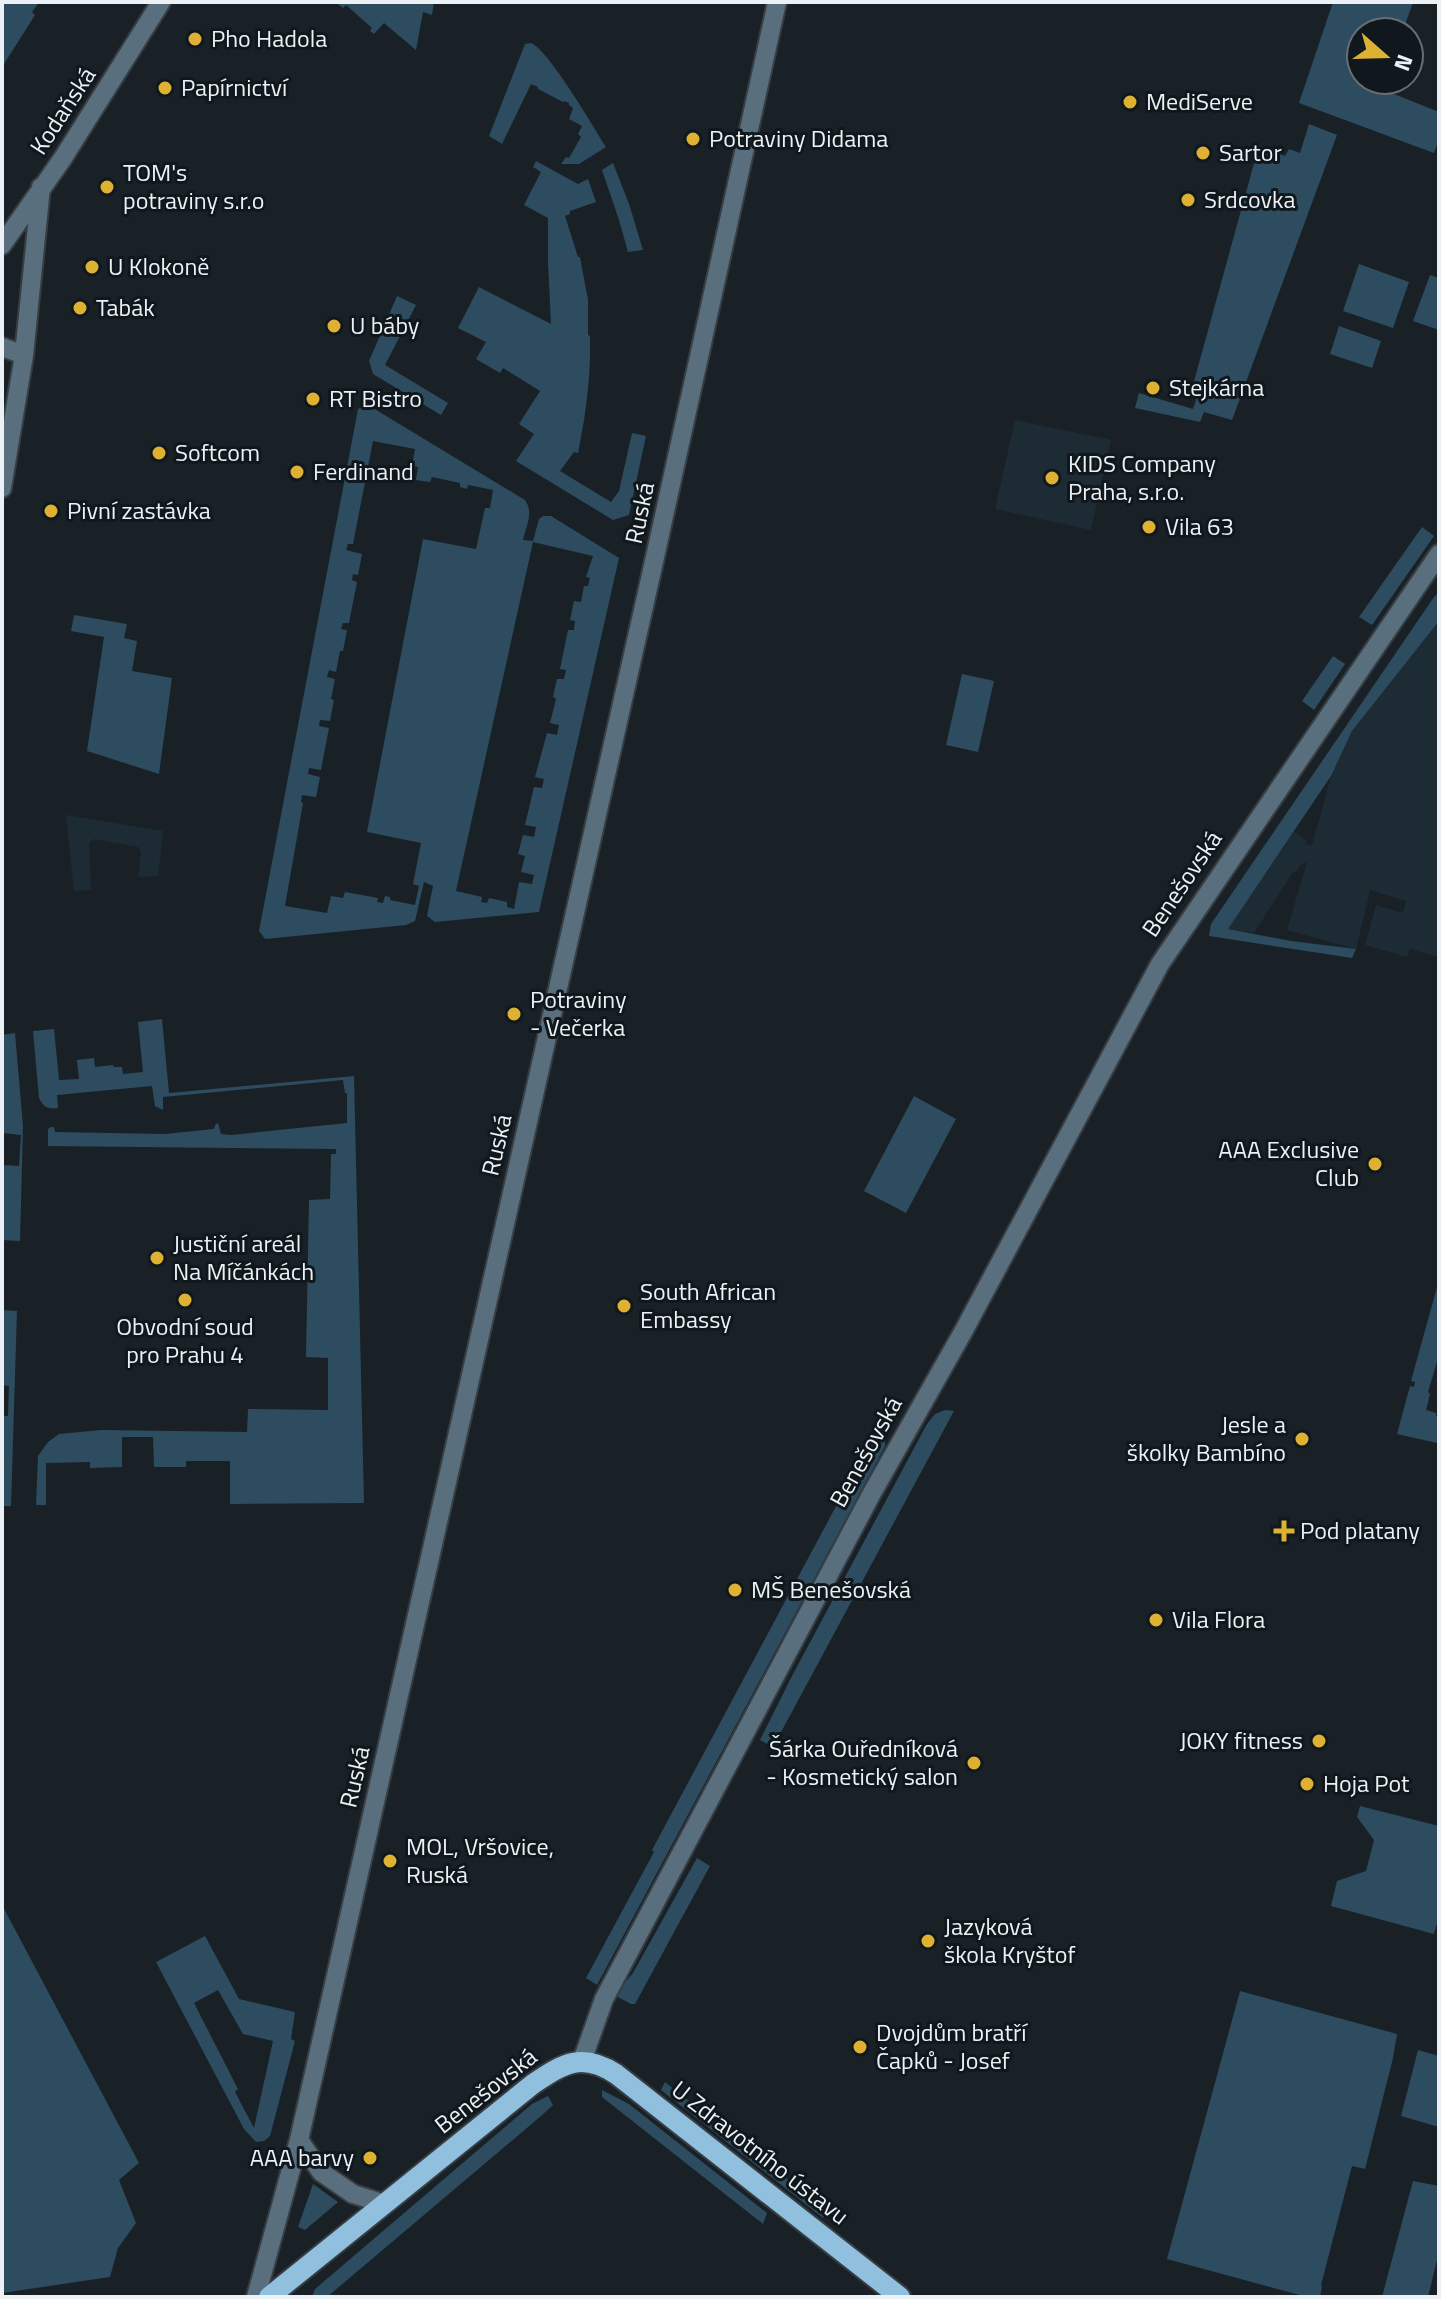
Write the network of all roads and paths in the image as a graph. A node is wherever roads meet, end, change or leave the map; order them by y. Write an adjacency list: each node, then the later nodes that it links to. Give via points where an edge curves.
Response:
1 (161, 2): 3 (street, Kodaňská)
2 (777, 2): 10 (street, Ruská)
3 (41, 187): 4 (street, Kodaňská); 6 (street)
4 (2, 245)
5 (2, 347): 6 (street)
6 (24, 355): 7 (street)
7 (2, 488)
8 (1439, 554): 9 (street, Benešovská, via 1160,964 604,1999)
9 (582, 2061): 11 (main road, Benešovská, via 561,2066 533,2084); 14 (main road, U Zdravotního ústavu, via 616,2074)
10 (299, 2140): 11 (street, via 321,2172 353,2194); 12 (street, Ruská)
11 (385, 2204): 13 (main road, Benešovská)
12 (256, 2297)
13 (269, 2297)
14 (900, 2297)

